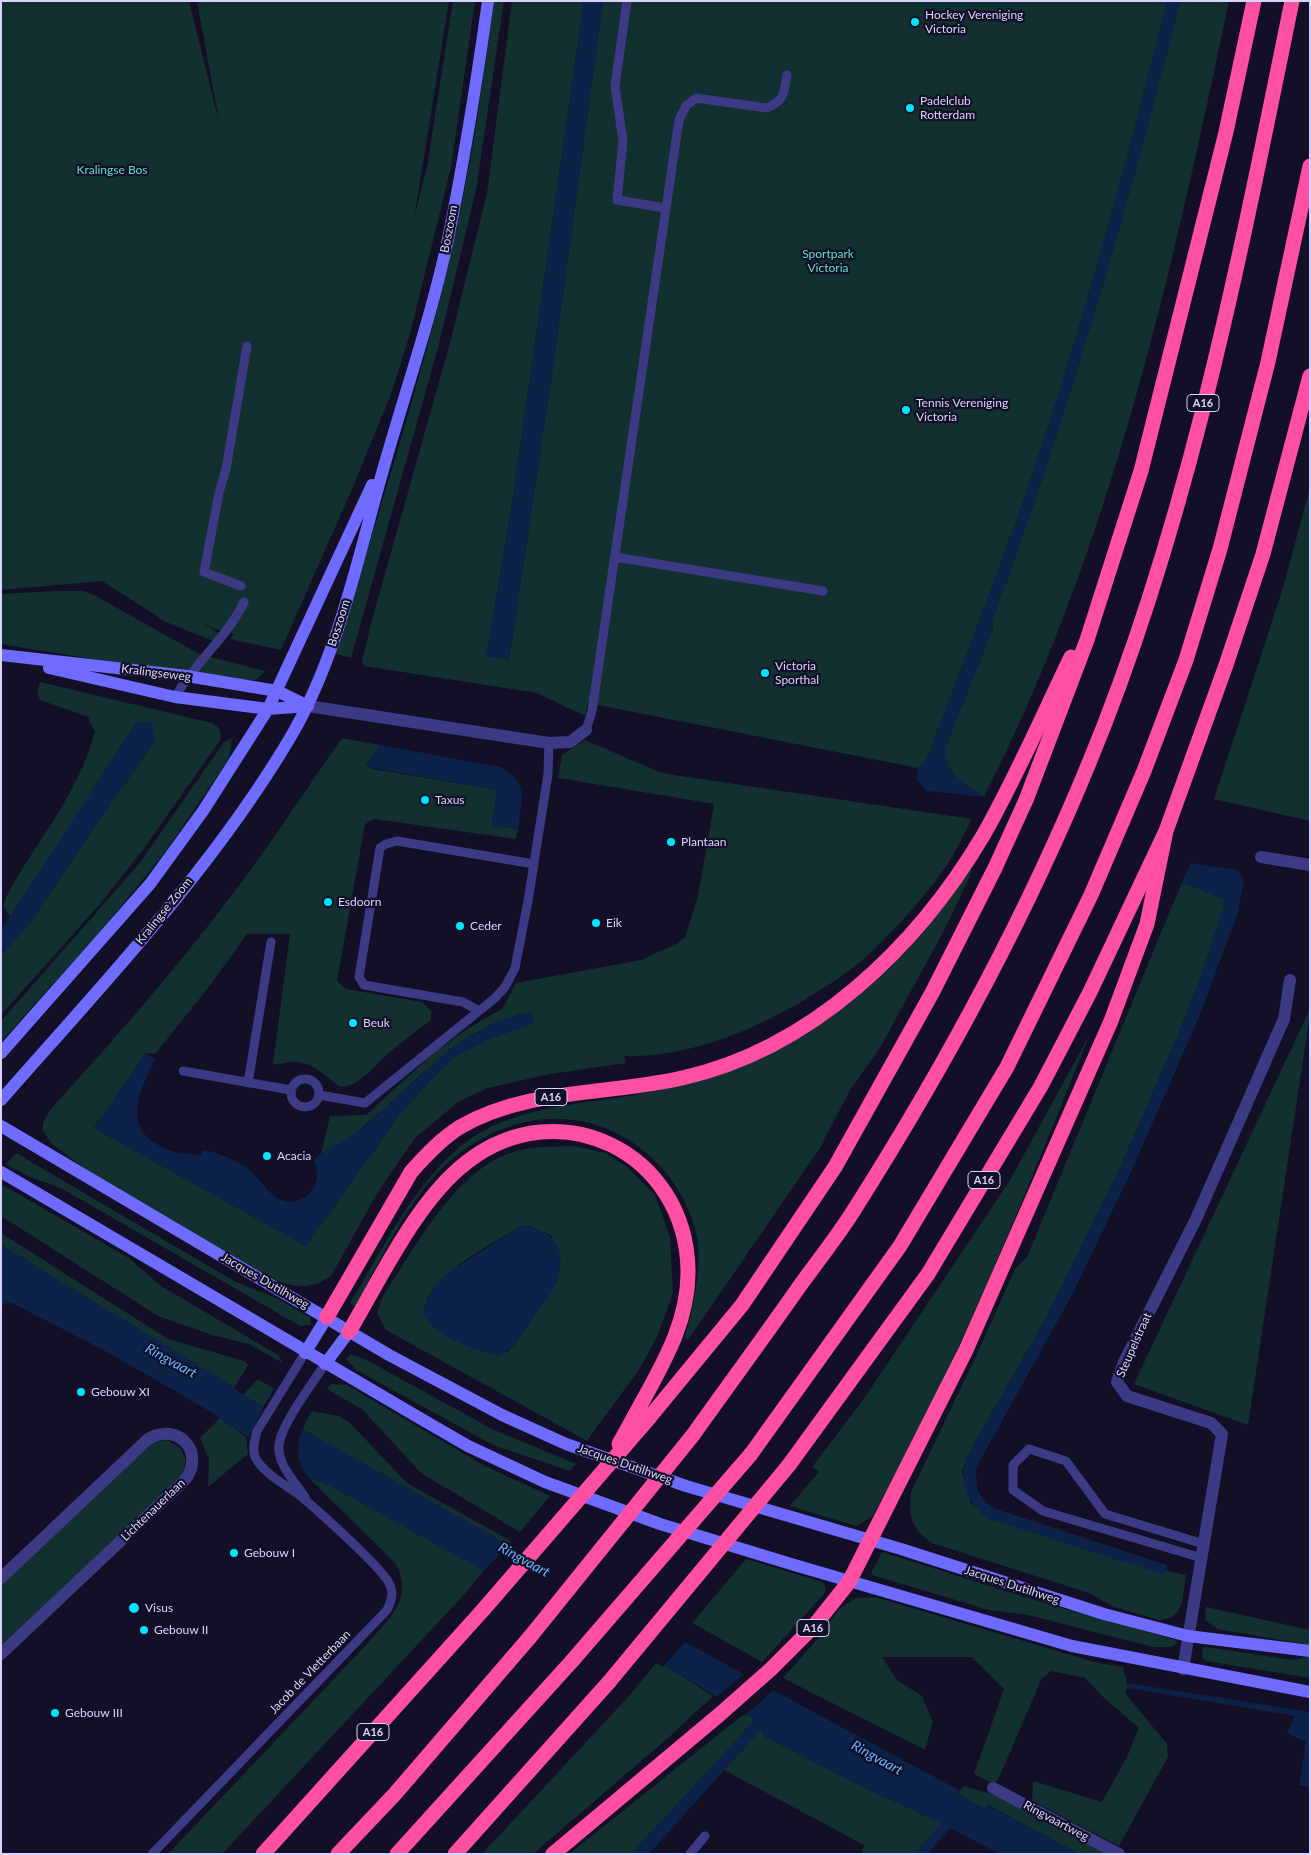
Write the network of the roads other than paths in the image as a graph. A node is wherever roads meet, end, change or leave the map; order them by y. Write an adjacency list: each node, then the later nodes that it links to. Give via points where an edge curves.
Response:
1 (488, 1): 10 (main road, Boszoom, via 448,240)
2 (627, 1): 7 (lane, via 615,86 623,141 617,200)
3 (1254, 1): 14 (highway, A16, via 1178,330 1141,471)
4 (1292, 1): 59 (highway, A16, bridge, via 1220,338 1169,533 1132,649 1048,858 956,1039 852,1213 693,1435 530,1637 394,1795)
5 (787, 75): 7 (lane, via 784,96 767,108 696,98 686,106 678,128)
6 (1310, 166): 60 (highway, bridge, via 1268,362 1220,549 1186,660 1102,868 1002,1076 900,1246 751,1454 572,1661)
7 (665, 208): 11 (lane)
8 (247, 346): 12 (lane, via 204,572)
9 (1310, 376): 27 (highway, A16, via 1263,554)
10 (388, 451): 18 (main road, Boszoom); 20 (main road, Boszoom, via 344,609)
11 (615, 557): 13 (lane); 22 (lane, via 592,711)
12 (241, 586)
13 (823, 591)
14 (1101, 598): 39 (highway, A16, via 976,846 934,907 884,962 828,1010 778,1042 714,1070 682,1078 533,1100 498,1110 451,1134 411,1172); 43 (highway, A16, via 1031,786 932,994 835,1167 742,1304)
15 (244, 602): 17 (lane, via 235,622)
16 (1, 656): 17 (main road, Kralingseweg); 19 (main road, Kralingseweg)
17 (187, 676): 18 (main road, Kralingseweg); 19 (lane)
18 (277, 691): 20 (main road, Kralingseweg); 21 (main road)
19 (176, 697): 21 (main road, Kralingseweg)
20 (308, 706): 21 (main road, Kralingseweg); 23 (street, Kralingseweg); 36 (main road, Kralingse Zoom, via 225,836 146,934)
21 (268, 709): 31 (main road, via 203,811 150,884)
22 (586, 730): 23 (street, Kralingseweg, via 570,742)
23 (549, 743): 25 (lane, via 548,774)
24 (1261, 857): 26 (street)
25 (534, 864): 30 (lane, via 515,968 505,987); 30 (lane, via 397,841 380,848 359,977 364,985 463,1002)
26 (1310, 865)
27 (1151, 876): 45 (highway, A16, via 1147,924 1107,1030 966,1350); 61 (highway, A16, bridge, via 1036,1095 928,1274 789,1465 609,1682)
28 (271, 942): 33 (lane)
29 (1290, 980): 46 (street, Steupelstraat, via 1284,1019 1196,1219 1117,1382 1127,1396 1211,1423 1222,1434)
30 (479, 1011): 35 (lane, via 365,1104)
31 (1, 1053)
32 (183, 1071): 33 (lane)
33 (248, 1083): 34 (lane)
34 (291, 1090): 35 (lane, via 297,1081 308,1079 317,1084); 35 (lane, via 293,1101 303,1107 313,1105)
35 (319, 1095)
36 (1, 1100)
37 (1, 1126): 39 (main road, Jacques Dutilhweg)
38 (1, 1172): 41 (main road)
39 (327, 1317): 40 (main road, Jacques Dutilhweg); 41 (main road)
40 (349, 1332): 42 (main road); 43 (highway, A16, via 424,1208 443,1183 466,1162 500,1141 518,1135 560,1131 600,1139 622,1149 642,1164 661,1185 680,1222 686,1245 688,1270 684,1314); 45 (main road, Jacques Dutilhweg, via 502,1415 566,1444 686,1486)
41 (305, 1353): 42 (main road); 44 (lane, Jacob de Vletterbaan, via 257,1431 254,1442 255,1456 264,1468)
42 (325, 1364): 44 (lane, Jacob de Vletterbaan, via 283,1431 279,1446 284,1467); 49 (main road, via 468,1446 545,1482 660,1524)
43 (642, 1418): 58 (highway, A16, bridge, via 603,1474)
44 (309, 1503): 57 (lane, Jacob de Vletterbaan, via 386,1577 392,1599 387,1610)
45 (872, 1541): 49 (highway); 50 (main road, Jacques Dutilhweg, via 1104,1614)
46 (1204, 1544): 47 (street, Steupelstraat); 47 (lane, via 1105,1514 1066,1461 1030,1449 1013,1465 1014,1490 1043,1511)
47 (1202, 1558): 50 (street, Steupelstraat)
48 (1, 1578): 52 (street, Lichtenauerlaan, via 148,1439 171,1434 186,1442 193,1462 184,1481)
49 (850, 1582): 53 (main road, via 1072,1646); 62 (highway, A16, via 814,1626 771,1669)
50 (1188, 1636): 51 (main road, Jacques Dutilhweg); 53 (street, Steupelstraat)
51 (1310, 1651)
52 (1, 1654)
53 (1183, 1669): 54 (main road)
54 (1310, 1692)
55 (993, 1788): 64 (street, Ringvaartweg)
56 (705, 1836): 63 (lane)
57 (152, 1854)
58 (263, 1854)
59 (338, 1854)
60 (397, 1854)
61 (455, 1854)
62 (553, 1854)
63 (690, 1854)
64 (1119, 1854)

